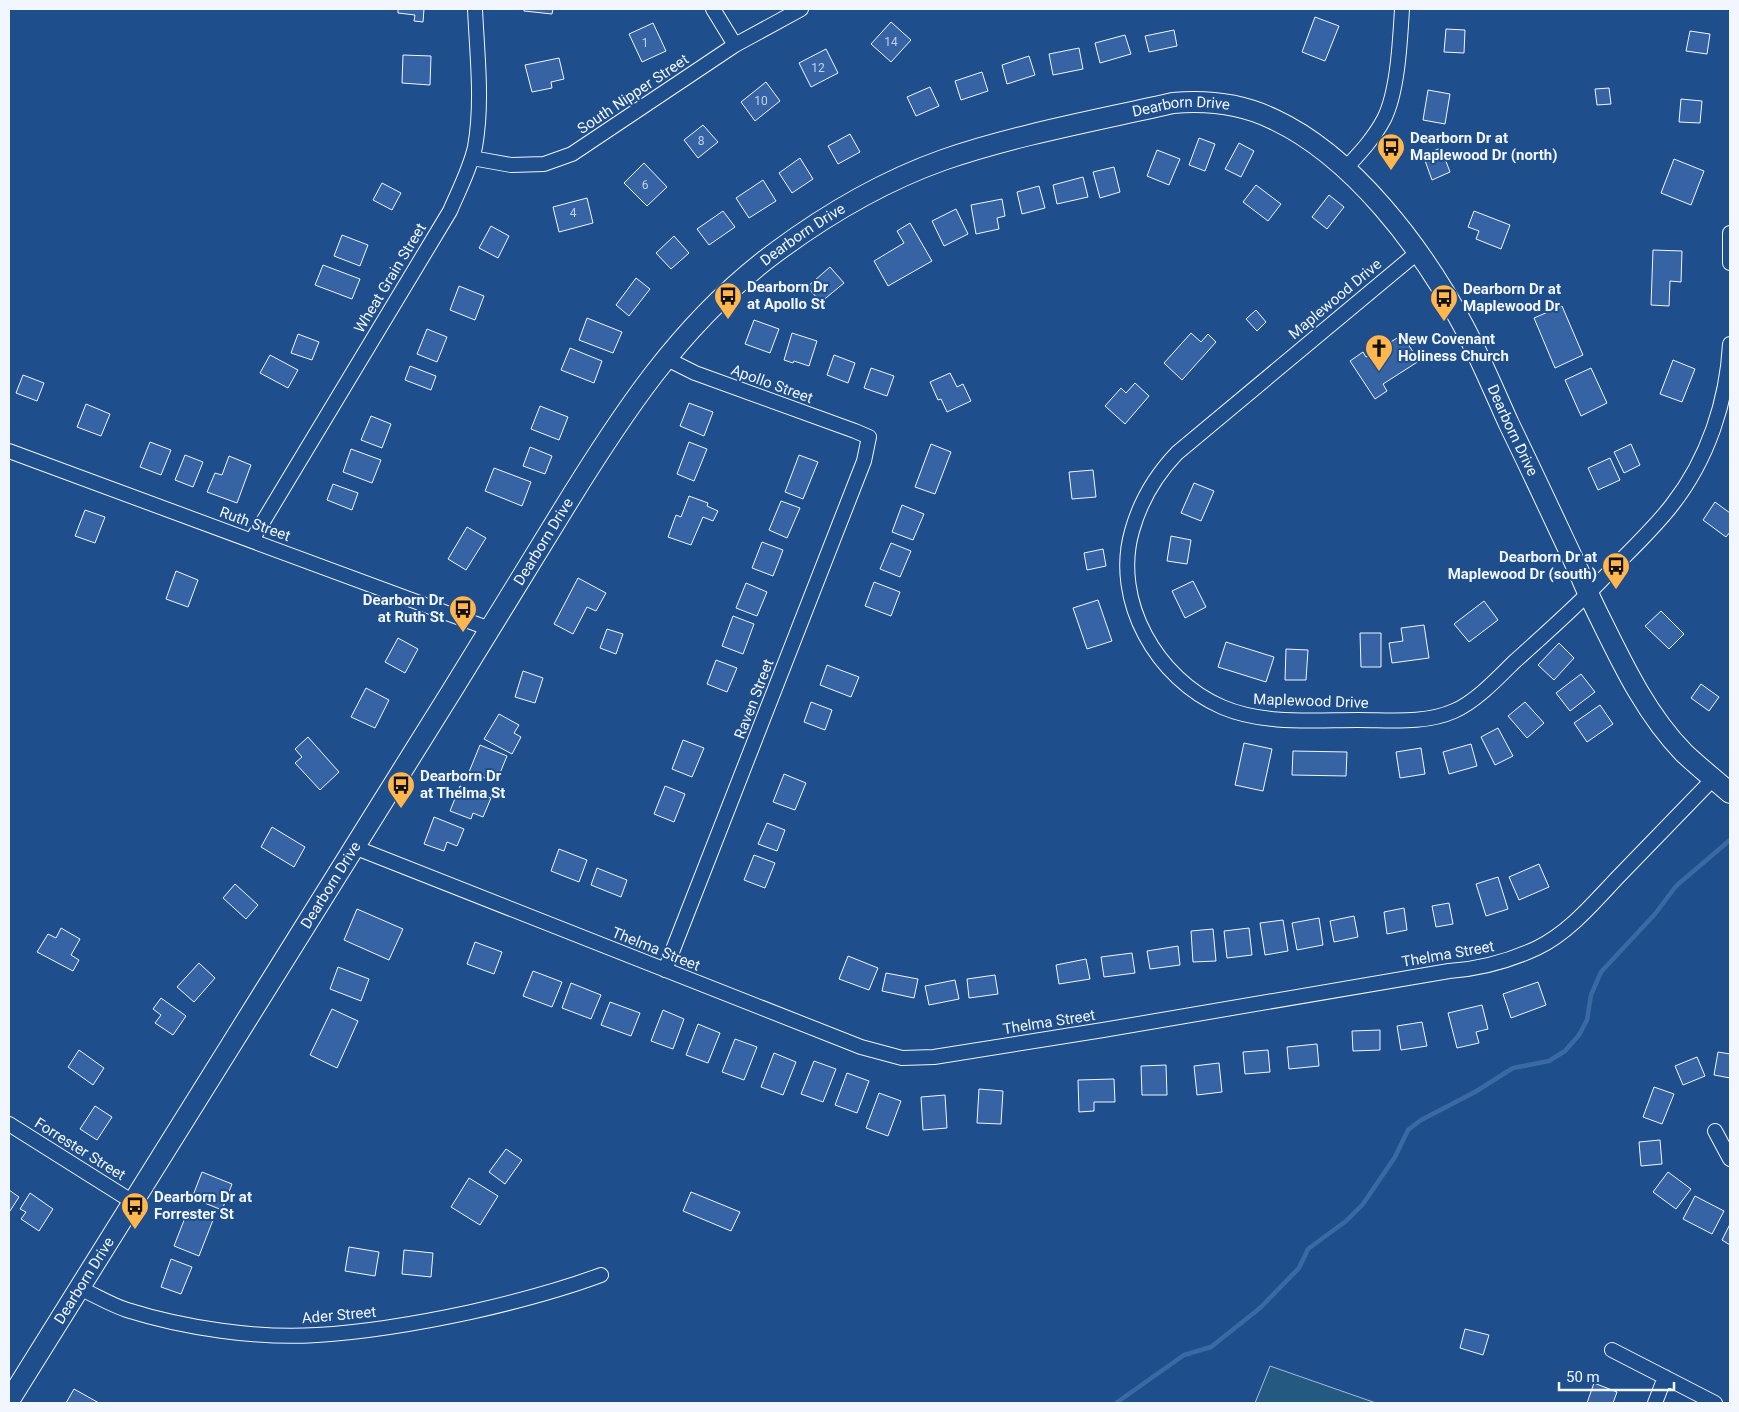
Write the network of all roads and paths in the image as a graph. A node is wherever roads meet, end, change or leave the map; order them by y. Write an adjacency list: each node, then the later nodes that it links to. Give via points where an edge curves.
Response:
1 (475, 9): 6 (street, Wheat Grain Street, via 479,92)
2 (713, 9): 5 (street)
3 (801, 9): 5 (street, South Nipper Street)
4 (1402, 9): 7 (street, via 1395,78 1384,119 1368,144)
5 (735, 46): 6 (street, South Nipper Street, via 572,154 544,164 511,165)
6 (472, 158): 15 (street, Wheat Grain Street, via 450,211)
7 (1346, 168): 9 (street, Dearborn Drive); 12 (street, Dearborn Drive, via 1302,135 1272,118 1238,107 1194,101 1036,134 972,151 927,166 867,194 804,232 748,274)
8 (1730, 233): 10 (street)
9 (1418, 252): 16 (street, Dearborn Drive, via 1462,325); 16 (street, Maplewood Drive, via 1166,464 1145,496 1129,549 1130,594 1146,636 1158,656 1186,686 1222,707 1243,714 1298,720 1426,719 1456,711 1467,704)
10 (1730, 263)
11 (1730, 344): 16 (street, Maplewood Drive, via 1722,400 1699,461 1672,504)
12 (665, 358): 13 (street, Apollo Street, via 694,373); 17 (street, Dearborn Drive, via 618,423)
13 (869, 437): 21 (street, Raven Street, via 864,461)
14 (9, 451): 15 (street, Ruth Street)
15 (252, 540): 17 (street, Ruth Street)
16 (1588, 595): 18 (street, Dearborn Drive, via 1644,701 1684,752)
17 (490, 629): 20 (street, Dearborn Drive)
18 (1713, 779): 19 (street, Dearborn Drive); 21 (street, Thelma Street, via 1566,928 1537,948 1480,967 934,1057 902,1058 861,1047)
19 (1730, 793)
20 (354, 847): 21 (street, Thelma Street); 25 (street, Dearborn Drive)
21 (666, 970)
22 (9, 1124): 25 (street, Forrester Street)
23 (1715, 1131): 24 (street)
24 (1730, 1159)
25 (133, 1202): 27 (street, Dearborn Drive)
26 (601, 1275): 27 (street, Ader Street, via 545,1295 420,1323 316,1335 258,1334 198,1327 124,1309)
27 (79, 1288): 30 (street, Dearborn Drive)
28 (1612, 1350): 29 (street)
29 (1665, 1377): 31 (street); 32 (street)
30 (9, 1401)
31 (1655, 1403)
32 (1715, 1403)

